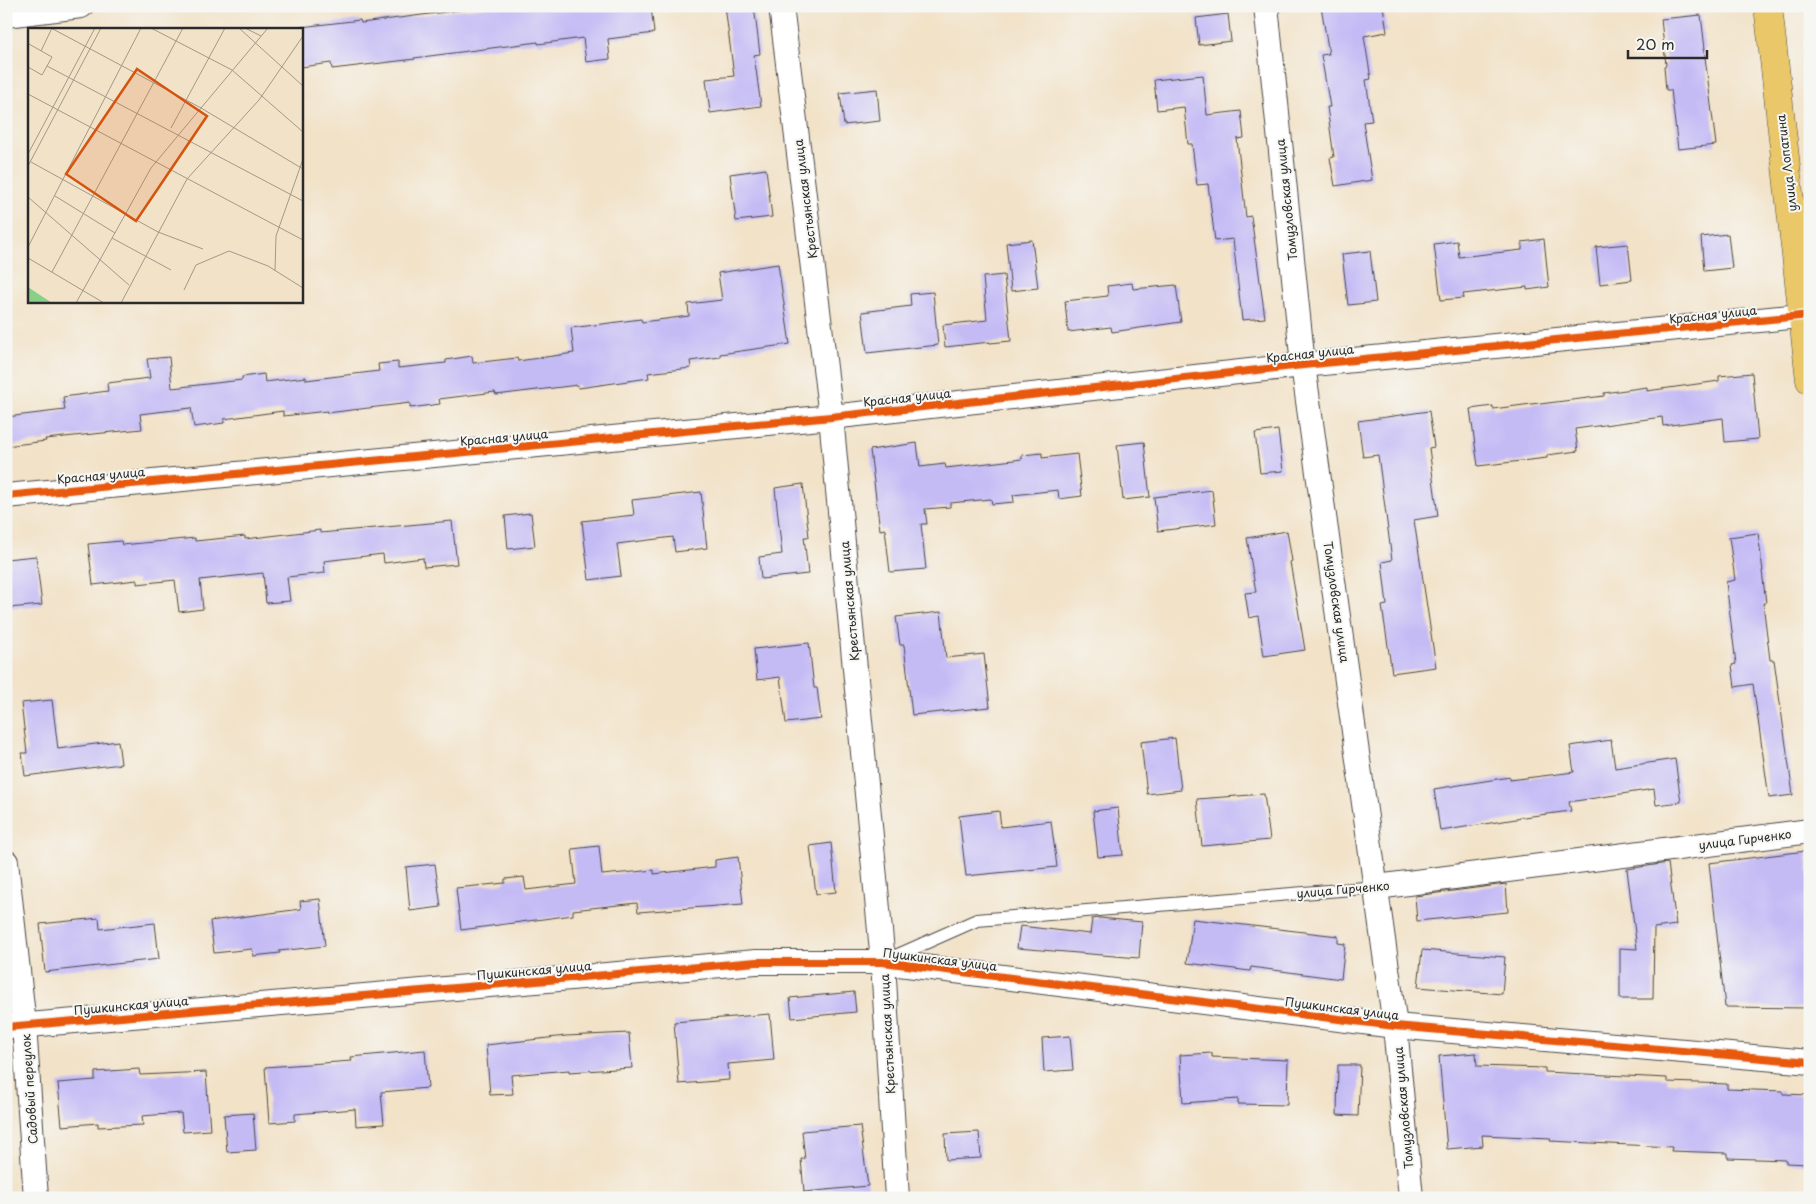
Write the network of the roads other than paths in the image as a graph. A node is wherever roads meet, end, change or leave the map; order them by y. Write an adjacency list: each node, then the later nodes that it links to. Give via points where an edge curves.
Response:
1 (81, 6): 5 (street)
2 (781, 6): 9 (street, Крестьянская улица)
3 (1266, 6): 7 (street, Томузловская улица)
4 (1768, 6): 6 (main road, улица Лопатина)
5 (6, 15)
6 (1806, 316): 7 (street, Красная улица); 8 (main road, улица Лопатина)
7 (1303, 365): 9 (street, Красная улица); 13 (street, Томузловская улица)
8 (1810, 380)
9 (831, 417): 10 (street, Красная улица); 14 (street, Крестьянская улица)
10 (6, 496)
11 (1810, 831): 13 (street, улица Гирченко)
12 (6, 862): 15 (street, Садовый переулок)
13 (1377, 887): 14 (lane, улица Гирченко, via 977,920); 16 (street, Томузловская улица)
14 (883, 962): 15 (street, Пушкинская улица, via 756,962); 16 (street, Пушкинская улица); 19 (street, Крестьянская улица)
15 (15, 1026): 18 (street, Садовый переулок)
16 (1396, 1026): 17 (street, Пушкинская улица); 20 (street, Томузловская улица)
17 (1810, 1062)
18 (36, 1198)
19 (897, 1198)
20 (1411, 1198)

